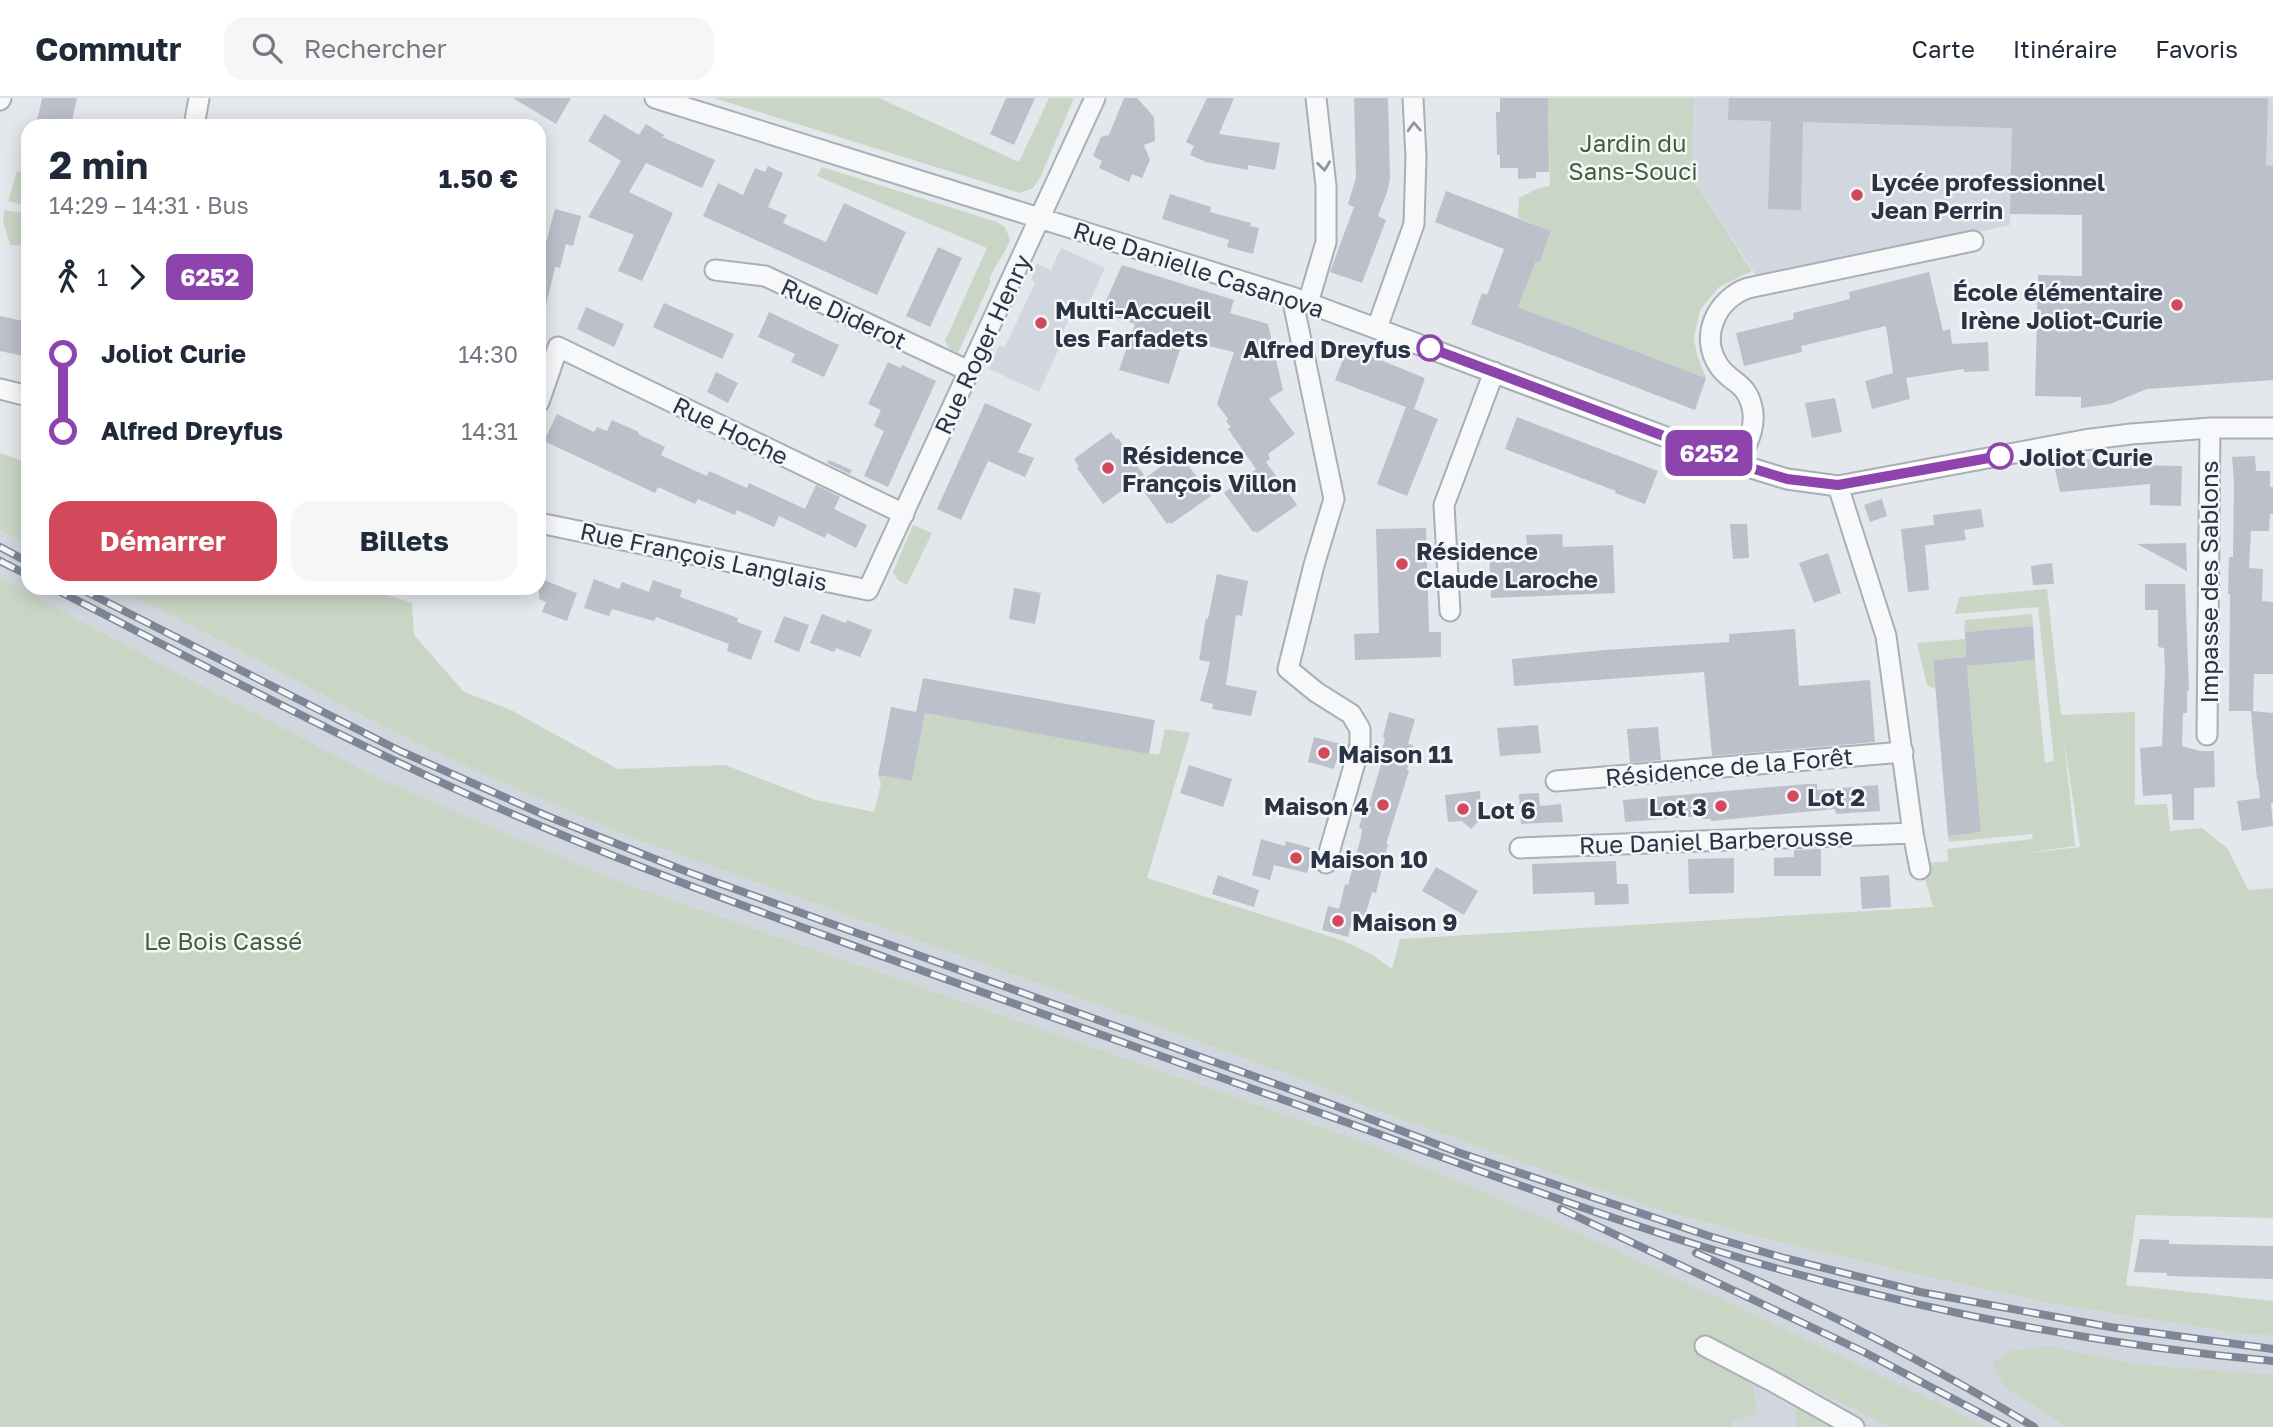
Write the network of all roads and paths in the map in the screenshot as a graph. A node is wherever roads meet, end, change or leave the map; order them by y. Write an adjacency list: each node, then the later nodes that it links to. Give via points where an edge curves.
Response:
1 (199, 98): 6 (street)
2 (655, 98): 7 (street, Rue Danielle Casanova)
3 (1095, 98): 7 (street, Rue Roger Henry)
4 (1315, 98): 10 (street, one-way to 10, via 1326,186 1326,242)
5 (1413, 98): 11 (street, one-way to 5, via 1415,224)
6 (195, 119)
7 (1039, 217): 10 (street, Rue Danielle Casanova); 12 (street, Rue Roger Henry)
8 (1973, 241): 19 (street, via 1754,287 1726,301 1712,324 1712,349 1721,369 1744,389 1754,415)
9 (715, 270): 12 (street, Rue Diderot, via 765,276)
10 (1300, 300): 11 (street, Rue Danielle Casanova); 30 (street, via 1334,499 1287,669 1351,714 1360,729 1360,746)
11 (1377, 328): 13 (street, Rue Danielle Casanova)
12 (969, 371): 21 (street, Rue Roger Henry)
13 (1494, 372): 19 (street, Rue Danielle Casanova); 24 (street, via 1444,505)
14 (546, 382): 21 (street, Rue Hoche, via 558,347)
15 (0, 389): 16 (street)
16 (21, 394)
17 (2210, 428): 18 (street, Rue Danielle Casanova); 20 (street, Rue Danielle Casanova, via 2084,440); 25 (street, Impasse des Sablons)
18 (2273, 428)
19 (1738, 464): 20 (street, Rue Danielle Casanova, via 1787,479)
20 (1838, 485): 26 (street, via 1886,636)
21 (904, 514): 23 (street, Rue Roger Henry)
22 (546, 524): 23 (street, Rue François Langlais)
23 (868, 590)
24 (1450, 611)
25 (2207, 735)
26 (1903, 752): 27 (street, Résidence de la Forêt); 28 (street)
27 (1556, 781)
28 (1913, 833): 29 (street, Rue Daniel Barberousse); 31 (street)
29 (1520, 848)
30 (1326, 863)
31 (1920, 869)
32 (1704, 1346): 33 (street)
33 (1854, 1427)

